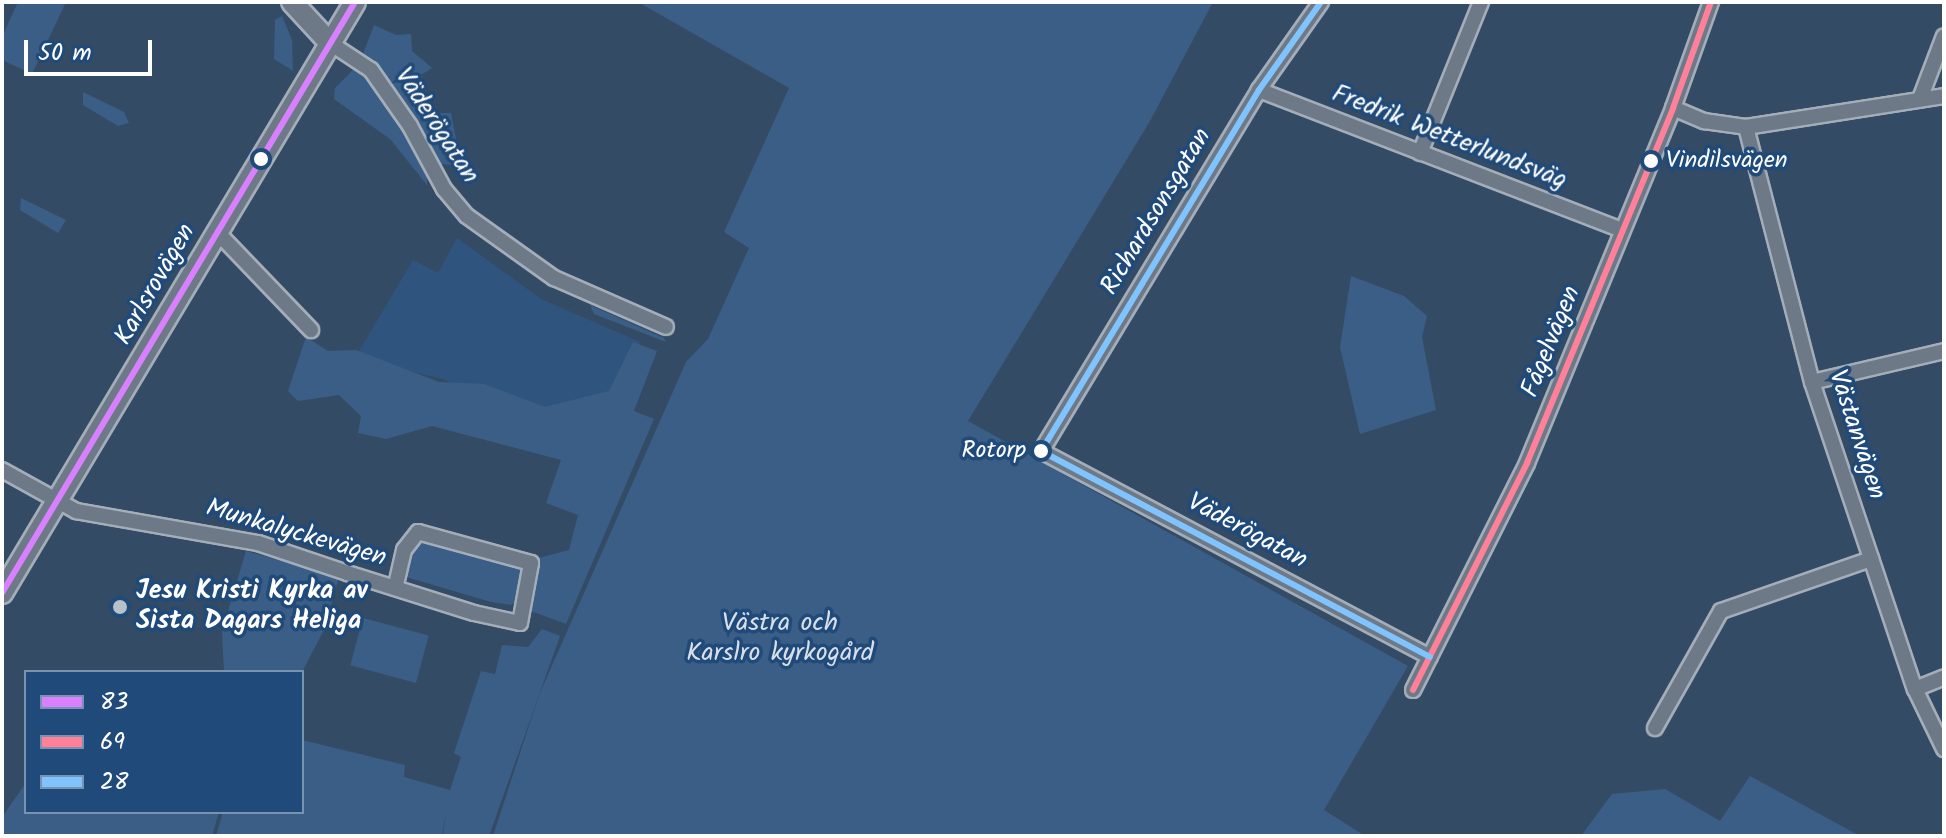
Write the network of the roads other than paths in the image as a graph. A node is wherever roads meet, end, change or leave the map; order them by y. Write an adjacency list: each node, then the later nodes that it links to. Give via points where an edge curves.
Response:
1 (292, 2): 7 (street)
2 (355, 2): 7 (street, Karlsrovägen)
3 (1321, 2): 8 (street, Richardsonsgatan)
4 (1481, 2): 13 (street)
5 (1711, 2): 11 (street, Fågelvägen)
6 (1944, 36): 10 (street)
7 (330, 43): 15 (street, Karlsrovägen); 16 (street, Väderögatan, via 371,70 444,189 477,224 554,278)
8 (1259, 90): 13 (street, Fredrik Wetterlundsväg); 20 (street, Richardsonsgatan)
9 (1944, 96): 10 (street)
10 (1920, 99): 12 (street)
11 (1673, 108): 12 (street, via 1704,121); 14 (street, Fågelvägen)
12 (1746, 127): 19 (street, Västanvägen)
13 (1420, 153): 14 (street, Fredrik Wetterlundsväg)
14 (1622, 230): 26 (street, Fågelvägen, via 1527,463)
15 (217, 232): 17 (street); 22 (street, Karlsrovägen)
16 (666, 327)
17 (311, 330)
18 (1944, 351): 19 (street)
19 (1812, 382): 23 (street, Västanvägen)
20 (1041, 451): 26 (street, Väderögatan)
21 (2, 470): 22 (street, Munkalyckevägen)
22 (61, 498): 24 (street, Munkalyckevägen, via 76,511 204,530); 25 (street, Karlsrovägen)
23 (1871, 559): 28 (street, Västanvägen); 30 (street, via 1721,611)
24 (395, 588): 24 (street, Munkalyckevägen, via 520,623 531,563 412,534)
25 (2, 593)
26 (1430, 657): 29 (street, Fågelvägen)
27 (1944, 677): 28 (street)
28 (1915, 689): 31 (street, Västanvägen)
29 (1413, 690)
30 (1655, 728)
31 (1944, 749)

